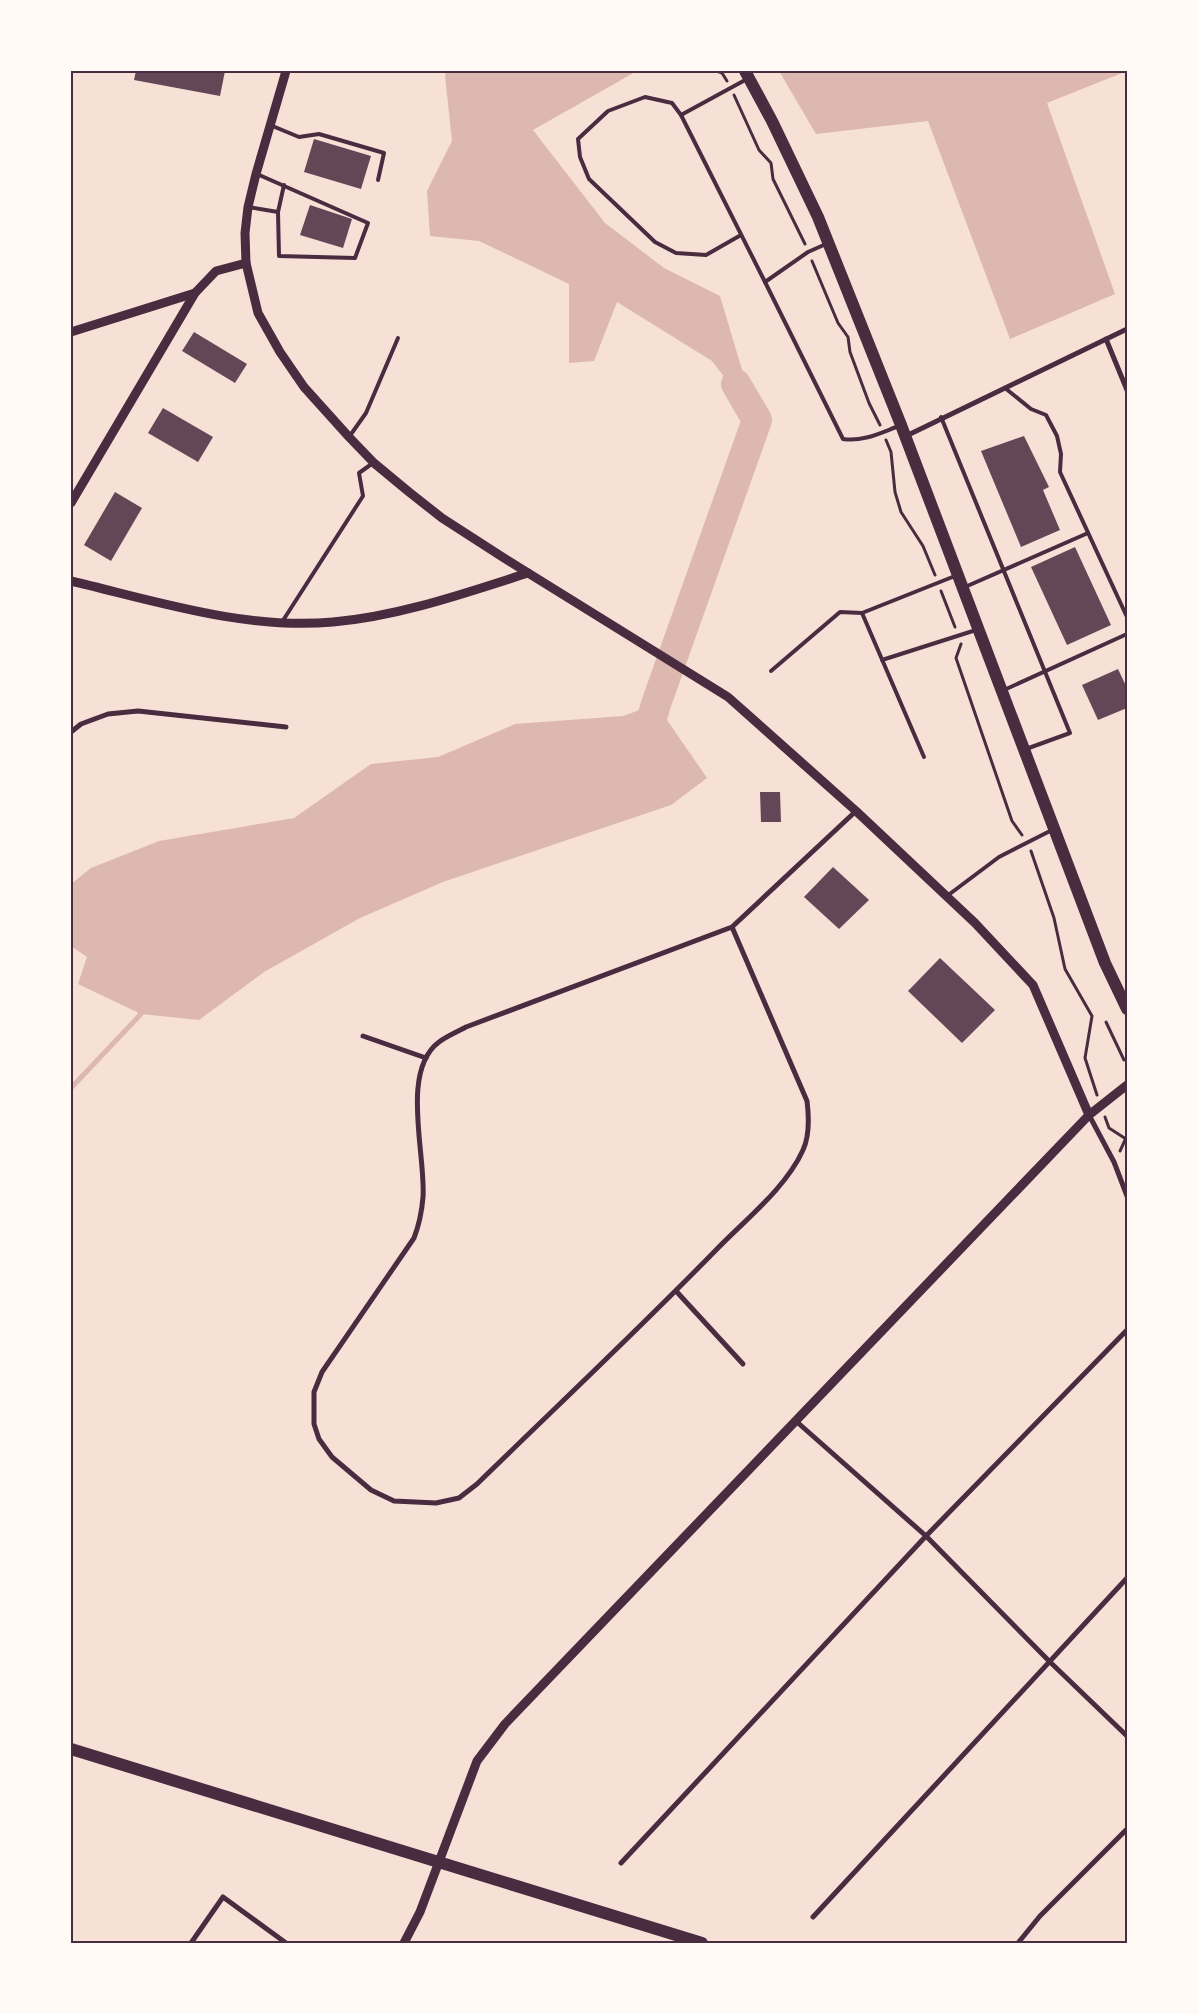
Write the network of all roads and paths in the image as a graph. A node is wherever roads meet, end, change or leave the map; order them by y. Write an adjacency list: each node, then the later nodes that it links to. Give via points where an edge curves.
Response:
1 (286, 71): 5 (street)
2 (747, 75): 3 (lane); 12 (main road)
3 (731, 88): 4 (lane); 13 (path, via 759,150 772,163 773,179)
4 (681, 115): 11 (lane); 11 (lane, via 672,103 645,97 608,111 578,139 580,157 589,179 656,242 676,253 706,255)
5 (270, 125): 6 (street); 7 (lane, via 299,137 319,134 384,153)
6 (256, 174): 8 (lane); 9 (street)
7 (378, 180)
8 (284, 185): 10 (lane); 10 (lane, via 368,223 355,258 279,256)
9 (248, 206): 10 (lane); 14 (street)
10 (278, 212)
11 (741, 235): 15 (lane)
12 (828, 243): 13 (lane); 24 (main road)
13 (808, 252): 15 (lane); 25 (path, via 838,323 848,337 850,352)
14 (246, 263): 16 (street, via 216,271); 26 (street, via 258,313 280,352 304,387)
15 (765, 282): 25 (lane, via 843,439 860,439)
16 (195, 293): 18 (street); 28 (street)
17 (1127, 329): 20 (street)
18 (71, 332)
19 (398, 338): 26 (lane, via 366,413)
20 (1106, 339): 21 (street); 22 (street)
21 (1005, 388): 23 (street); 29 (lane, via 1031,410 1046,416 1058,436 1060,472)
22 (1127, 390)
23 (941, 417): 24 (street); 31 (lane)
24 (903, 430): 25 (lane); 33 (main road)
25 (883, 432): 30 (path, via 891,452 894,492 901,512 923,546)
26 (348, 437): 27 (street)
27 (374, 463): 32 (street, via 442,518); 39 (lane, via 359,473 362,496)
28 (71, 504)
29 (1088, 533): 31 (lane); 38 (lane)
30 (933, 570)
31 (1002, 570): 35 (lane); 46 (lane)
32 (528, 574): 39 (street, via 385,614 333,622); 52 (street, via 728,697)
33 (958, 575): 35 (main road); 37 (lane)
34 (71, 581): 39 (street, via 226,617)
35 (963, 588): 41 (main road)
36 (942, 594): 40 (path)
37 (862, 613): 44 (lane); 45 (lane, via 840,612)
38 (1127, 617)
39 (282, 622)
40 (954, 625)
41 (978, 629): 44 (lane); 47 (main road)
42 (1127, 634): 46 (lane)
43 (961, 645): 54 (path, via 956,658 1012,821)
44 (882, 660): 51 (lane)
45 (771, 671)
46 (1044, 672): 47 (lane); 50 (lane, via 1070,733)
47 (1002, 690): 50 (main road)
48 (286, 727): 49 (street, via 138,711 108,714 81,724)
49 (71, 732)
50 (1024, 750): 53 (main road)
51 (924, 756)
52 (856, 811): 55 (street); 56 (street)
53 (1054, 829): 54 (lane); 57 (main road, via 1105,963)
54 (1028, 843): 55 (lane, via 999,858); 62 (path, via 1054,918 1065,969 1092,1016 1085,1058)
55 (947, 896): 64 (street, via 1033,985)
56 (732, 926): 60 (street, via 466,1027 438,1042); 70 (street, via 807,1102 809,1120 804,1148 790,1173)
57 (1127, 1009)
58 (1106, 1022): 61 (path)
59 (363, 1036): 60 (street)
60 (426, 1058): 70 (street, via 421,1071 417,1109 423,1197 418,1227 414,1238 322,1372 314,1392 314,1424 319,1439 332,1457 371,1490 394,1501 436,1503 460,1498)
61 (1124, 1060)
62 (1088, 1069)
63 (1127, 1085): 64 (street)
64 (1090, 1115): 69 (street); 73 (street)
65 (1109, 1128): 66 (path)
66 (1126, 1139)
67 (1124, 1143): 68 (path)
68 (1127, 1147)
69 (1127, 1196)
70 (676, 1291): 72 (street)
71 (1127, 1330): 74 (street)
72 (743, 1364)
73 (797, 1422): 74 (street); 80 (street, via 505,1724 477,1760)
74 (926, 1536): 76 (street); 81 (street)
75 (1127, 1578): 76 (street)
76 (1049, 1661): 77 (street); 82 (street)
77 (1127, 1736)
78 (71, 1749): 80 (main road)
79 (1127, 1829): 87 (street, via 1040,1916)
80 (440, 1862): 85 (street); 86 (main road)
81 (621, 1862)
82 (813, 1917)
83 (191, 1943): 84 (street, via 223,1897)
84 (286, 1943)
85 (404, 1943)
86 (702, 1943)
87 (1018, 1943)

